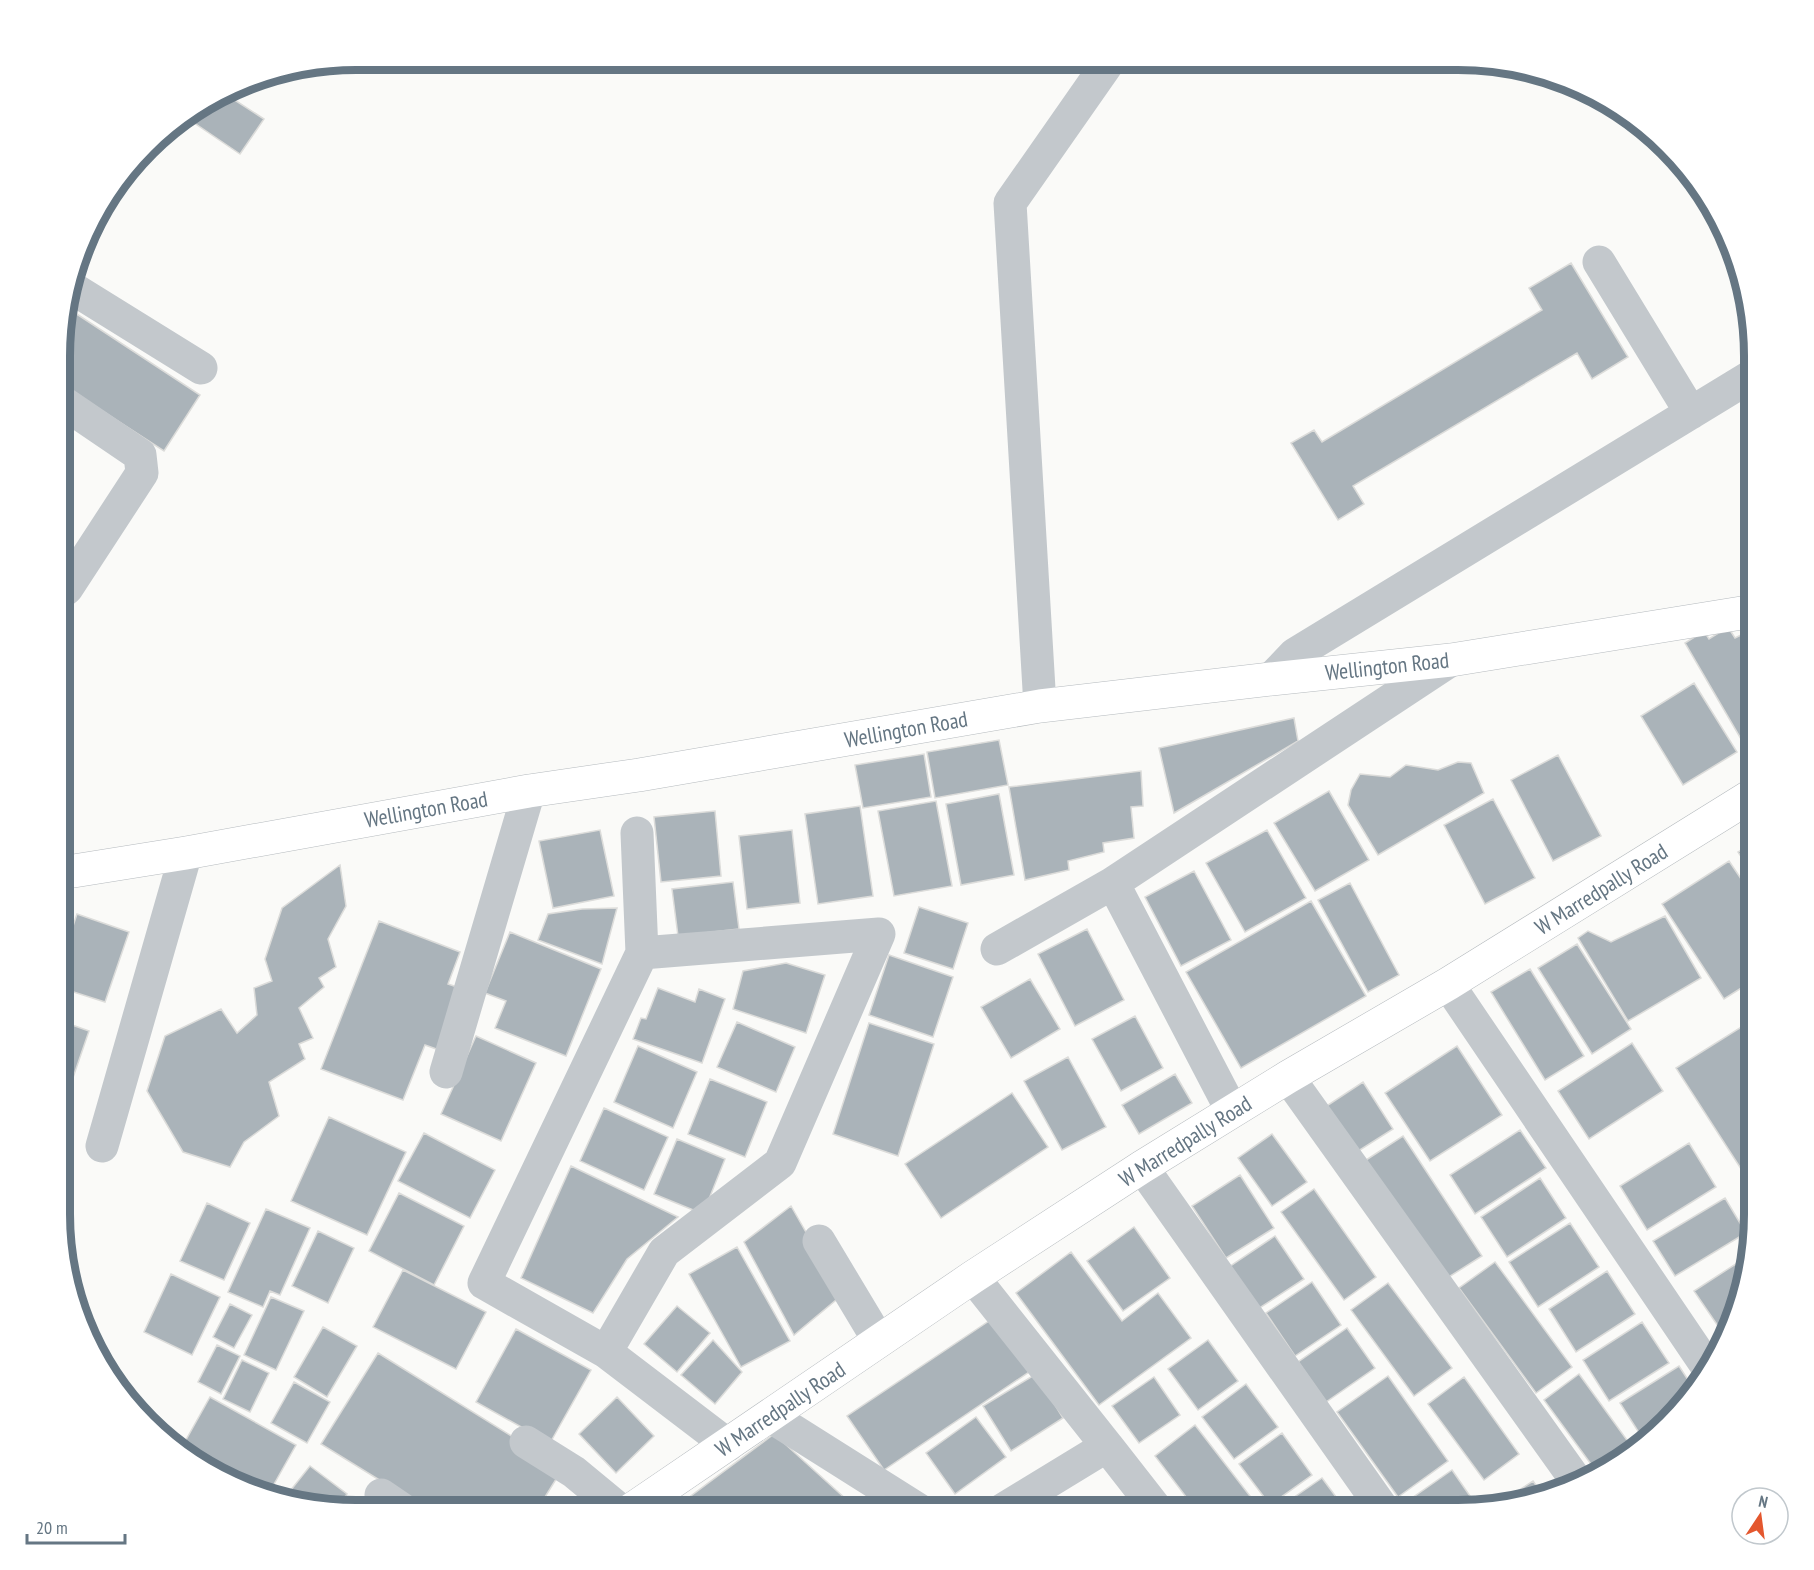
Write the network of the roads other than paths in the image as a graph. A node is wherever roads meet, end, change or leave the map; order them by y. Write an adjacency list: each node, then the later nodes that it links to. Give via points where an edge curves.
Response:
1 (1103, 70): 12 (street, via 1010,202)
2 (1599, 262): 7 (street)
3 (78, 292): 4 (street)
4 (201, 368)
5 (1744, 381): 7 (street)
6 (70, 407): 8 (street, via 140,455 142,473)
7 (1691, 413): 11 (street, via 1295,654)
8 (70, 583)
9 (1744, 613): 10 (main road, Wellington Road)
10 (1451, 660): 11 (main road, Wellington Road); 18 (street)
11 (1271, 679): 12 (main road, Wellington Road)
12 (1040, 706): 13 (main road, Wellington Road)
13 (529, 791): 16 (main road, Wellington Road); 22 (street)
14 (1744, 800): 21 (main road, W Marredpally Road)
15 (637, 833): 20 (street)
16 (186, 853): 17 (main road, Wellington Road); 25 (street)
17 (70, 872)
18 (1113, 883): 19 (street); 24 (street)
19 (997, 949)
20 (642, 953): 30 (street, via 484,1283); 30 (street, via 879,934 780,1163 664,1252)
21 (1448, 984): 23 (main road, W Marredpally Road); 31 (street)
22 (446, 1072)
23 (1288, 1077): 24 (main road, W Marredpally Road); 36 (street)
24 (1232, 1111): 26 (main road, W Marredpally Road)
25 (102, 1146)
26 (1142, 1167): 28 (main road, W Marredpally Road); 42 (street)
27 (819, 1241): 29 (street)
28 (973, 1277): 29 (main road, W Marredpally Road); 35 (street)
29 (879, 1341): 32 (main road, W Marredpally Road)
30 (606, 1352): 34 (street)
31 (1703, 1360)
32 (770, 1416): 34 (main road, W Marredpally Road); 39 (street)
33 (526, 1442): 37 (street, via 574,1472)
34 (728, 1445): 38 (main road, W Marredpally Road)
35 (1107, 1446): 40 (street); 41 (street)
36 (1573, 1475)
37 (608, 1500)
38 (646, 1500)
39 (903, 1500)
40 (1018, 1500)
41 (1149, 1500)
42 (1377, 1500)

